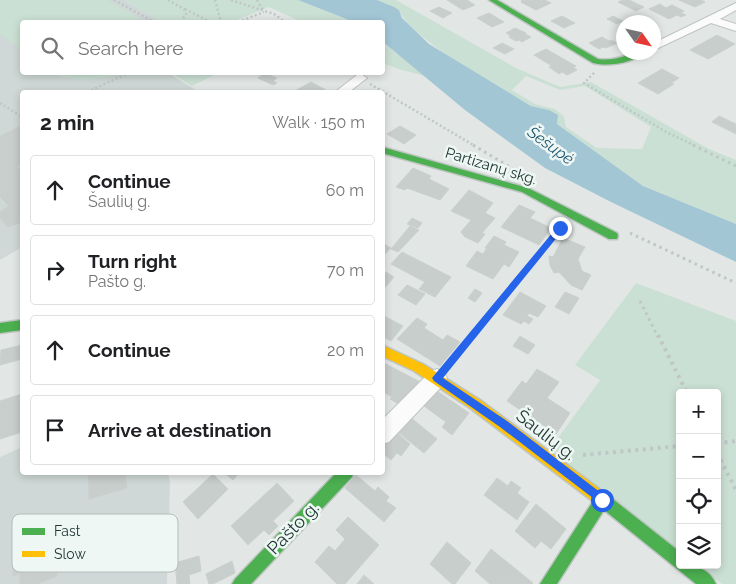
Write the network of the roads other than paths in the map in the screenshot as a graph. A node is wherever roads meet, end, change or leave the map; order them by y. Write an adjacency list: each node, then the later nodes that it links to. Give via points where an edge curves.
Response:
1 (492, 0): 6 (street, via 588,57 605,64)
2 (736, 6): 3 (street)
3 (710, 19): 4 (street); 5 (street)
4 (736, 28)
5 (661, 44)
6 (627, 60)
7 (361, 78): 8 (street)
8 (344, 90)
9 (385, 151): 10 (street, Partizanų skg., via 526,190)
10 (613, 236)
11 (20, 326): 12 (street)
12 (0, 328)
13 (385, 351): 14 (street, Šaulių g.)
14 (437, 378): 15 (street); 17 (street, Šaulių g.)
15 (385, 432)
16 (344, 475): 20 (street, Pašto g.)
17 (602, 500): 18 (street, Šaulių g.); 21 (street)
18 (676, 559)
19 (689, 569): 22 (street)
20 (240, 584)
21 (548, 584)
22 (708, 584)

